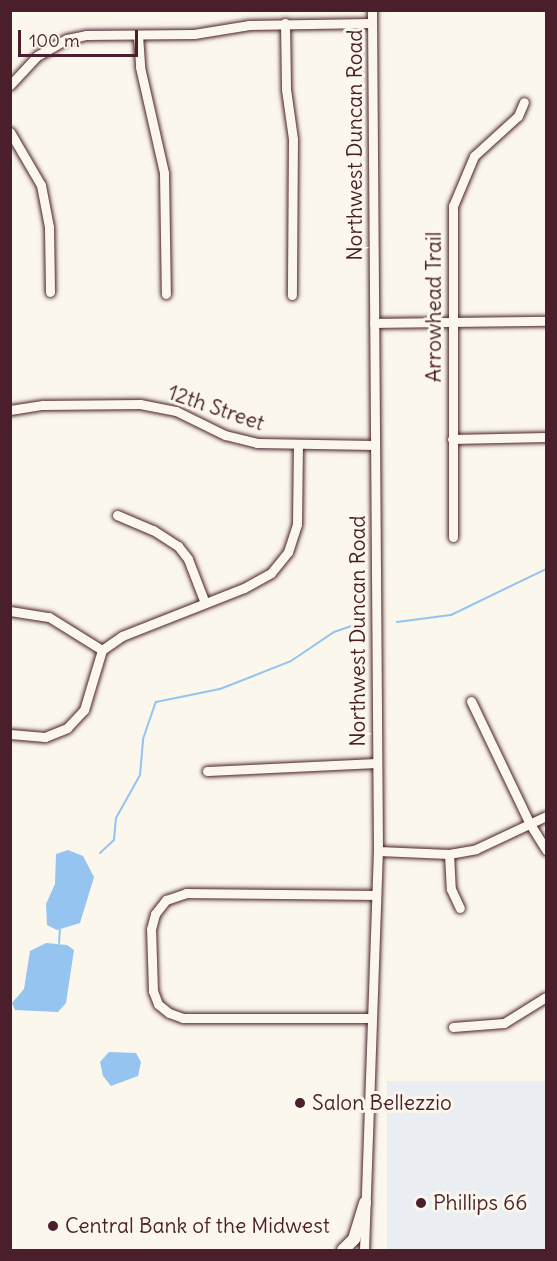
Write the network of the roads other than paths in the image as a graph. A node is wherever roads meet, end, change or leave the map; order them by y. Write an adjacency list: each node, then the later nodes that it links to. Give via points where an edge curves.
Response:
1 (372, 10): 3 (street, Northwest Duncan Road)
2 (285, 23): 3 (street); 4 (street, via 194,34); 10 (street, via 286,89 293,138)
3 (371, 23): 13 (street, Northwest Duncan Road)
4 (138, 35): 5 (street, via 67,39 37,56); 9 (street, via 140,67 164,173)
5 (10, 86)
6 (524, 102): 11 (street, Arrowhead Trail, via 518,116 481,148 462,177 452,225)
7 (10, 132): 8 (street, via 41,185 49,227)
8 (50, 292)
9 (166, 294)
10 (292, 295)
11 (451, 321): 12 (street); 13 (street); 16 (street, Arrowhead Trail)
12 (546, 321)
13 (374, 323): 17 (street, Northwest Duncan Road)
14 (10, 410): 18 (street, 12th Street, via 43,405 140,404 177,411 243,441)
15 (546, 437): 16 (street)
16 (452, 439): 20 (street, Arrowhead Trail)
17 (374, 445): 18 (street, 12th Street); 26 (street, Northwest Duncan Road)
18 (298, 446): 21 (street, via 299,510 288,552 265,577)
19 (117, 515): 21 (street, via 178,546 188,559)
20 (453, 537)
21 (205, 603): 23 (street, via 122,636)
22 (10, 611): 23 (street, via 49,617)
23 (102, 650): 25 (street, via 86,704 76,720 45,737)
24 (471, 701): 29 (street)
25 (10, 734)
26 (377, 763): 27 (street); 31 (street, Northwest Duncan Road)
27 (207, 771)
28 (546, 816): 29 (street)
29 (530, 824): 30 (street); 32 (street, via 476,849)
30 (546, 850)
31 (378, 851): 32 (street); 33 (street, Northwest Duncan Road)
32 (449, 854): 34 (street, via 451,889)
33 (374, 895): 36 (street, Northwest Duncan Road); 36 (street, via 186,893 166,900 155,914 152,929 153,991 158,1004 183,1018)
34 (460, 908)
35 (546, 997): 37 (street, via 504,1023)
36 (372, 1018): 38 (street, Northwest Duncan Road)
37 (453, 1027)
38 (365, 1203): 39 (main road, via 354,1239); 40 (street, Northwest Duncan Road)
39 (343, 1251)
40 (364, 1251)

